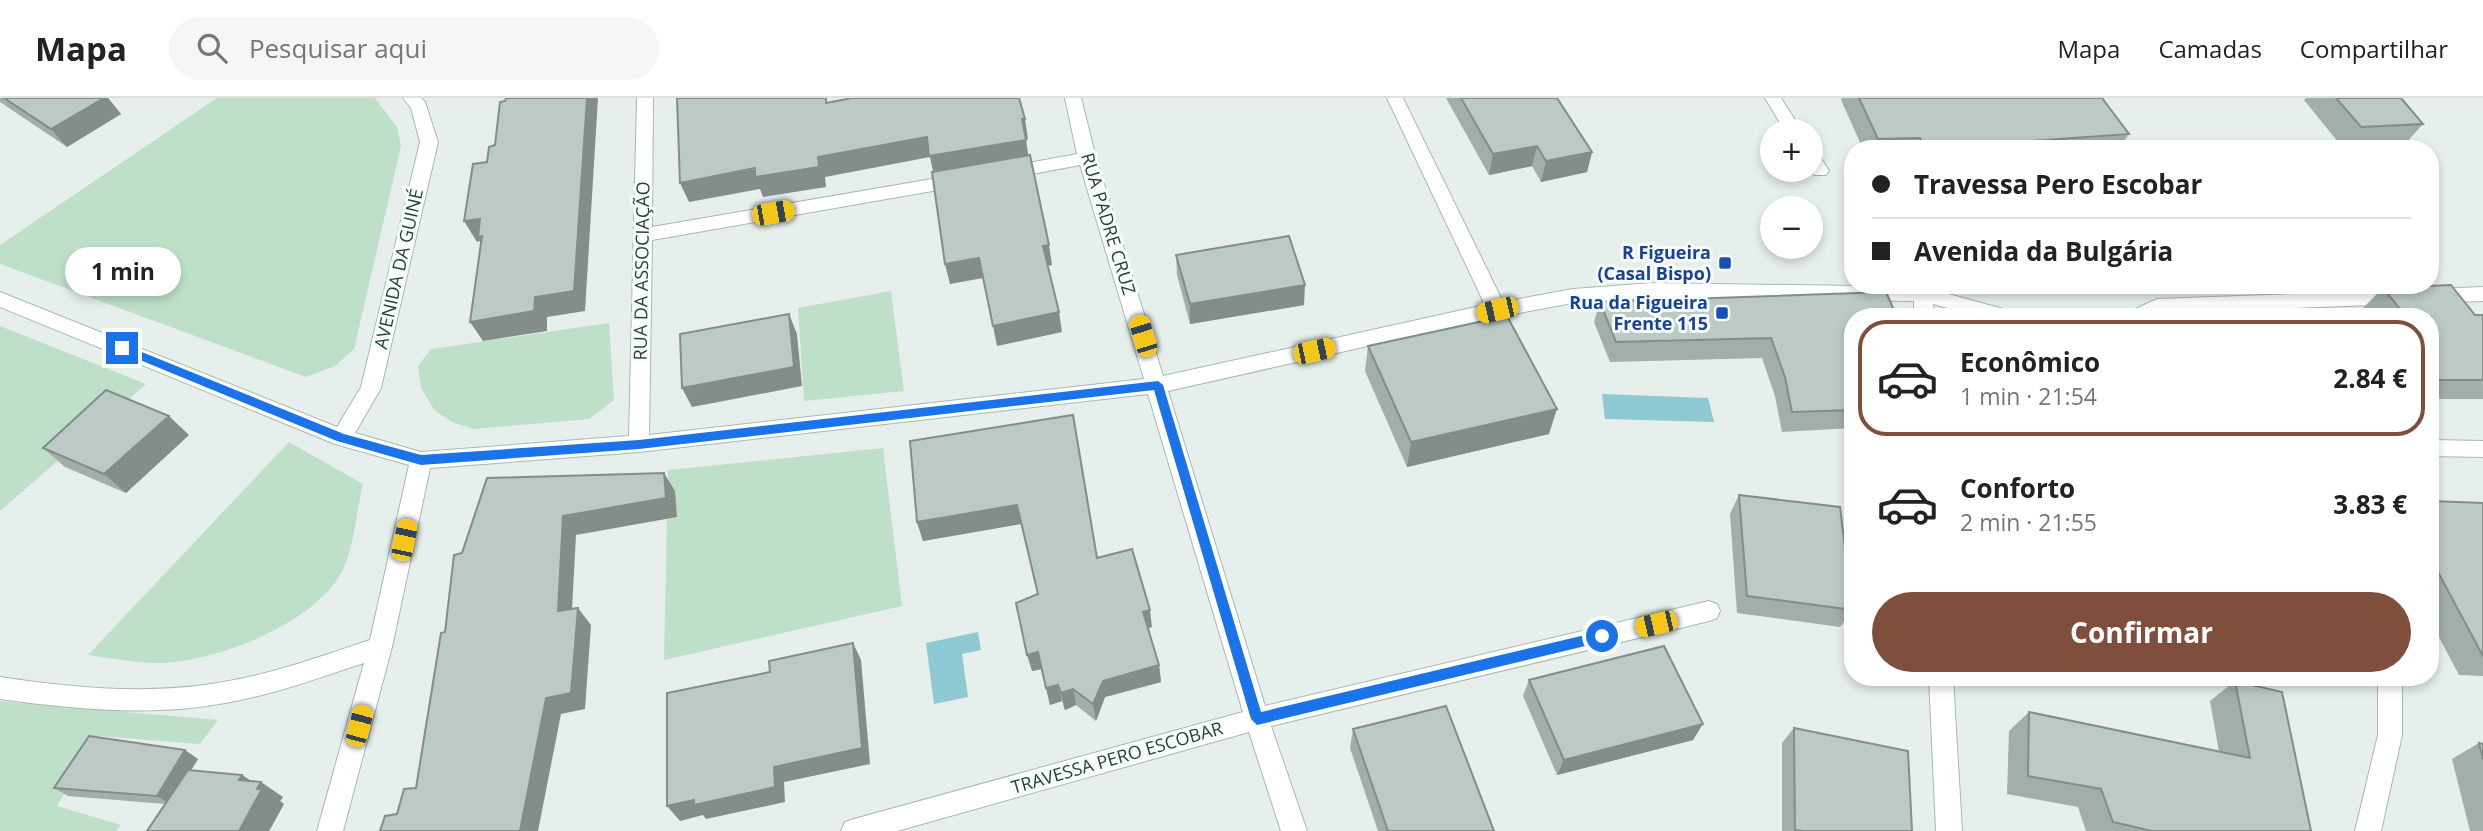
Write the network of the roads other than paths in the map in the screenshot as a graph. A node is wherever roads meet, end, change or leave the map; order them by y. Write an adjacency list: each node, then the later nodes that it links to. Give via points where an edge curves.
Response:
1 (411, 98): 18 (street, AVENIDA DA GUINÉ, via 419,106 429,142 371,388)
2 (645, 98): 8 (street, RUA DA ASSOCIAÇÃO)
3 (1073, 98): 7 (street, RUA PADRE CRUZ)
4 (1395, 98): 16 (street)
5 (1773, 98): 6 (street)
6 (1786, 119)
7 (1087, 158): 8 (street); 17 (street, RUA PADRE CRUZ)
8 (642, 235): 19 (street, RUA DA ASSOCIAÇÃO)
9 (1844, 293): 16 (street, via 1653,290 1573,296)
10 (1923, 294): 13 (street); 14 (street)
11 (2483, 294): 15 (street)
12 (0, 299): 18 (street)
13 (1924, 308)
14 (1974, 308)
15 (2153, 308)
16 (1497, 310): 17 (street)
17 (1158, 385): 19 (street); 28 (street, RUA PADRE CRUZ)
18 (341, 438): 22 (street)
19 (639, 444): 22 (street)
20 (2439, 448): 21 (street)
21 (2483, 449)
22 (421, 460): 24 (street)
23 (1709, 611): 28 (street, TRAVESSA PERO ESCOBAR)
24 (380, 646): 27 (street, via 284,679 203,696 113,699); 29 (street)
25 (1941, 686): 32 (street)
26 (2390, 686): 33 (street, via 2390,735)
27 (0, 688)
28 (1257, 719): 30 (street, TRAVESSA PERO ESCOBAR); 31 (street, RUA PADRE CRUZ)
29 (330, 831)
30 (854, 831)
31 (1294, 831)
32 (1949, 831)
33 (2368, 831)

